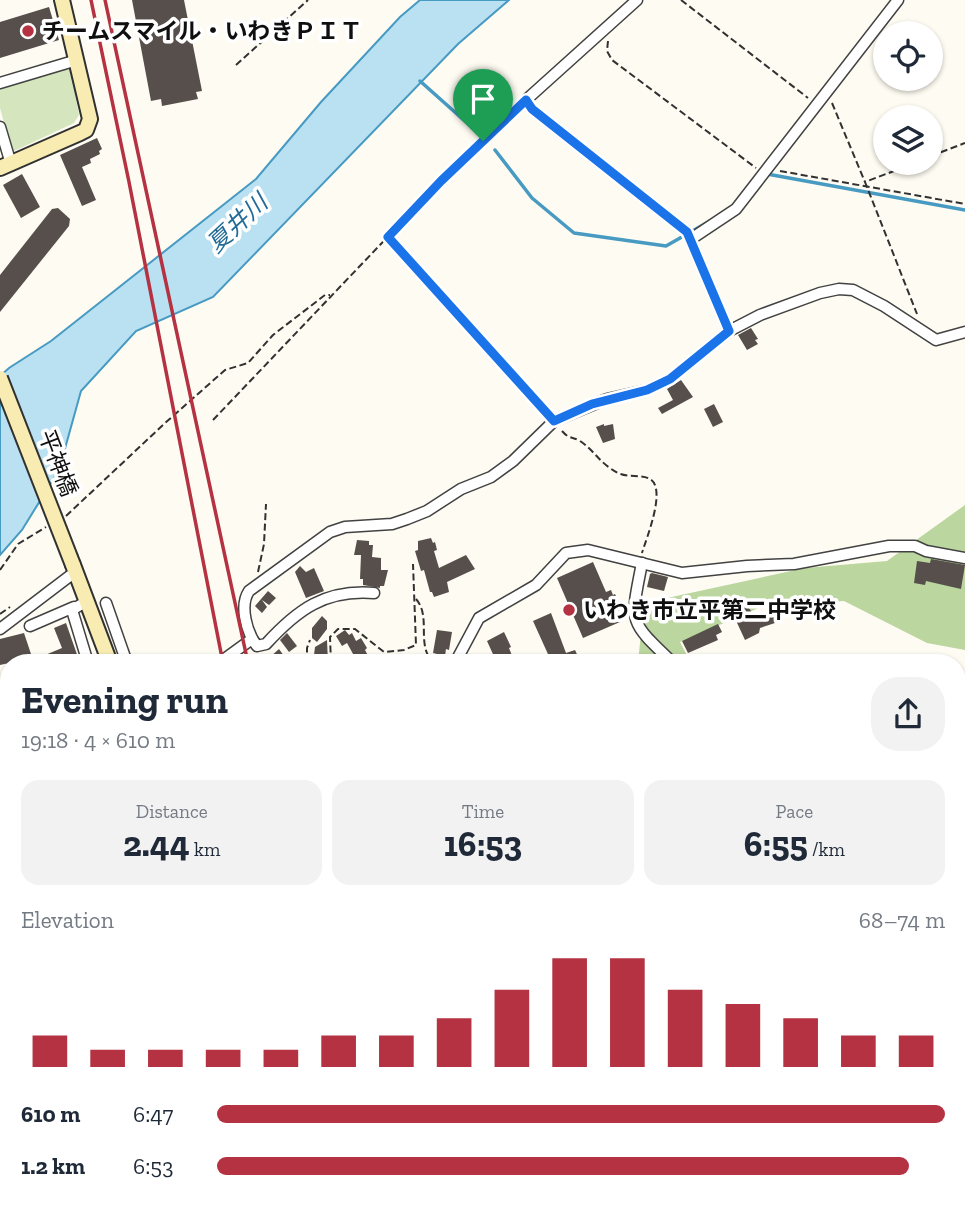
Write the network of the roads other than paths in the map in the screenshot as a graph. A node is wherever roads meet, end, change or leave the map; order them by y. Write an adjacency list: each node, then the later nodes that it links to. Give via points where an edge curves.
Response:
1 (62, 0): 4 (street)
2 (637, 0): 8 (street, via 526,100)
3 (898, 0): 8 (street, via 730,214)
4 (77, 60): 5 (street); 7 (street, via 90,119 86,130)
5 (0, 83)
6 (0, 127): 7 (street)
7 (5, 166)
8 (689, 236): 9 (street)
9 (729, 331): 10 (street, via 760,315 839,289 867,295 941,340); 20 (street, via 663,383 607,399 556,421 491,477 427,511 392,524 330,532 253,586 244,604)
10 (965, 332)
11 (0, 378): 14 (street, 平神橋, bridge)
12 (965, 558): 13 (street, via 915,546 889,546 794,564 693,573)
13 (641, 563): 25 (street, via 588,550 566,553 536,585 479,618); 26 (street, via 635,622)
14 (74, 569): 17 (street, 平神橋); 19 (street)
15 (374, 593): 20 (street, via 346,592 305,608 266,644 257,646)
16 (106, 603): 23 (street)
17 (80, 604): 18 (street); 21 (street, via 72,610); 22 (street, 平神橋)
18 (30, 626)
19 (0, 629)
20 (252, 639): 24 (street)
21 (85, 654)
22 (105, 654)
23 (124, 654)
24 (231, 654)
25 (459, 654)
26 (664, 654)

